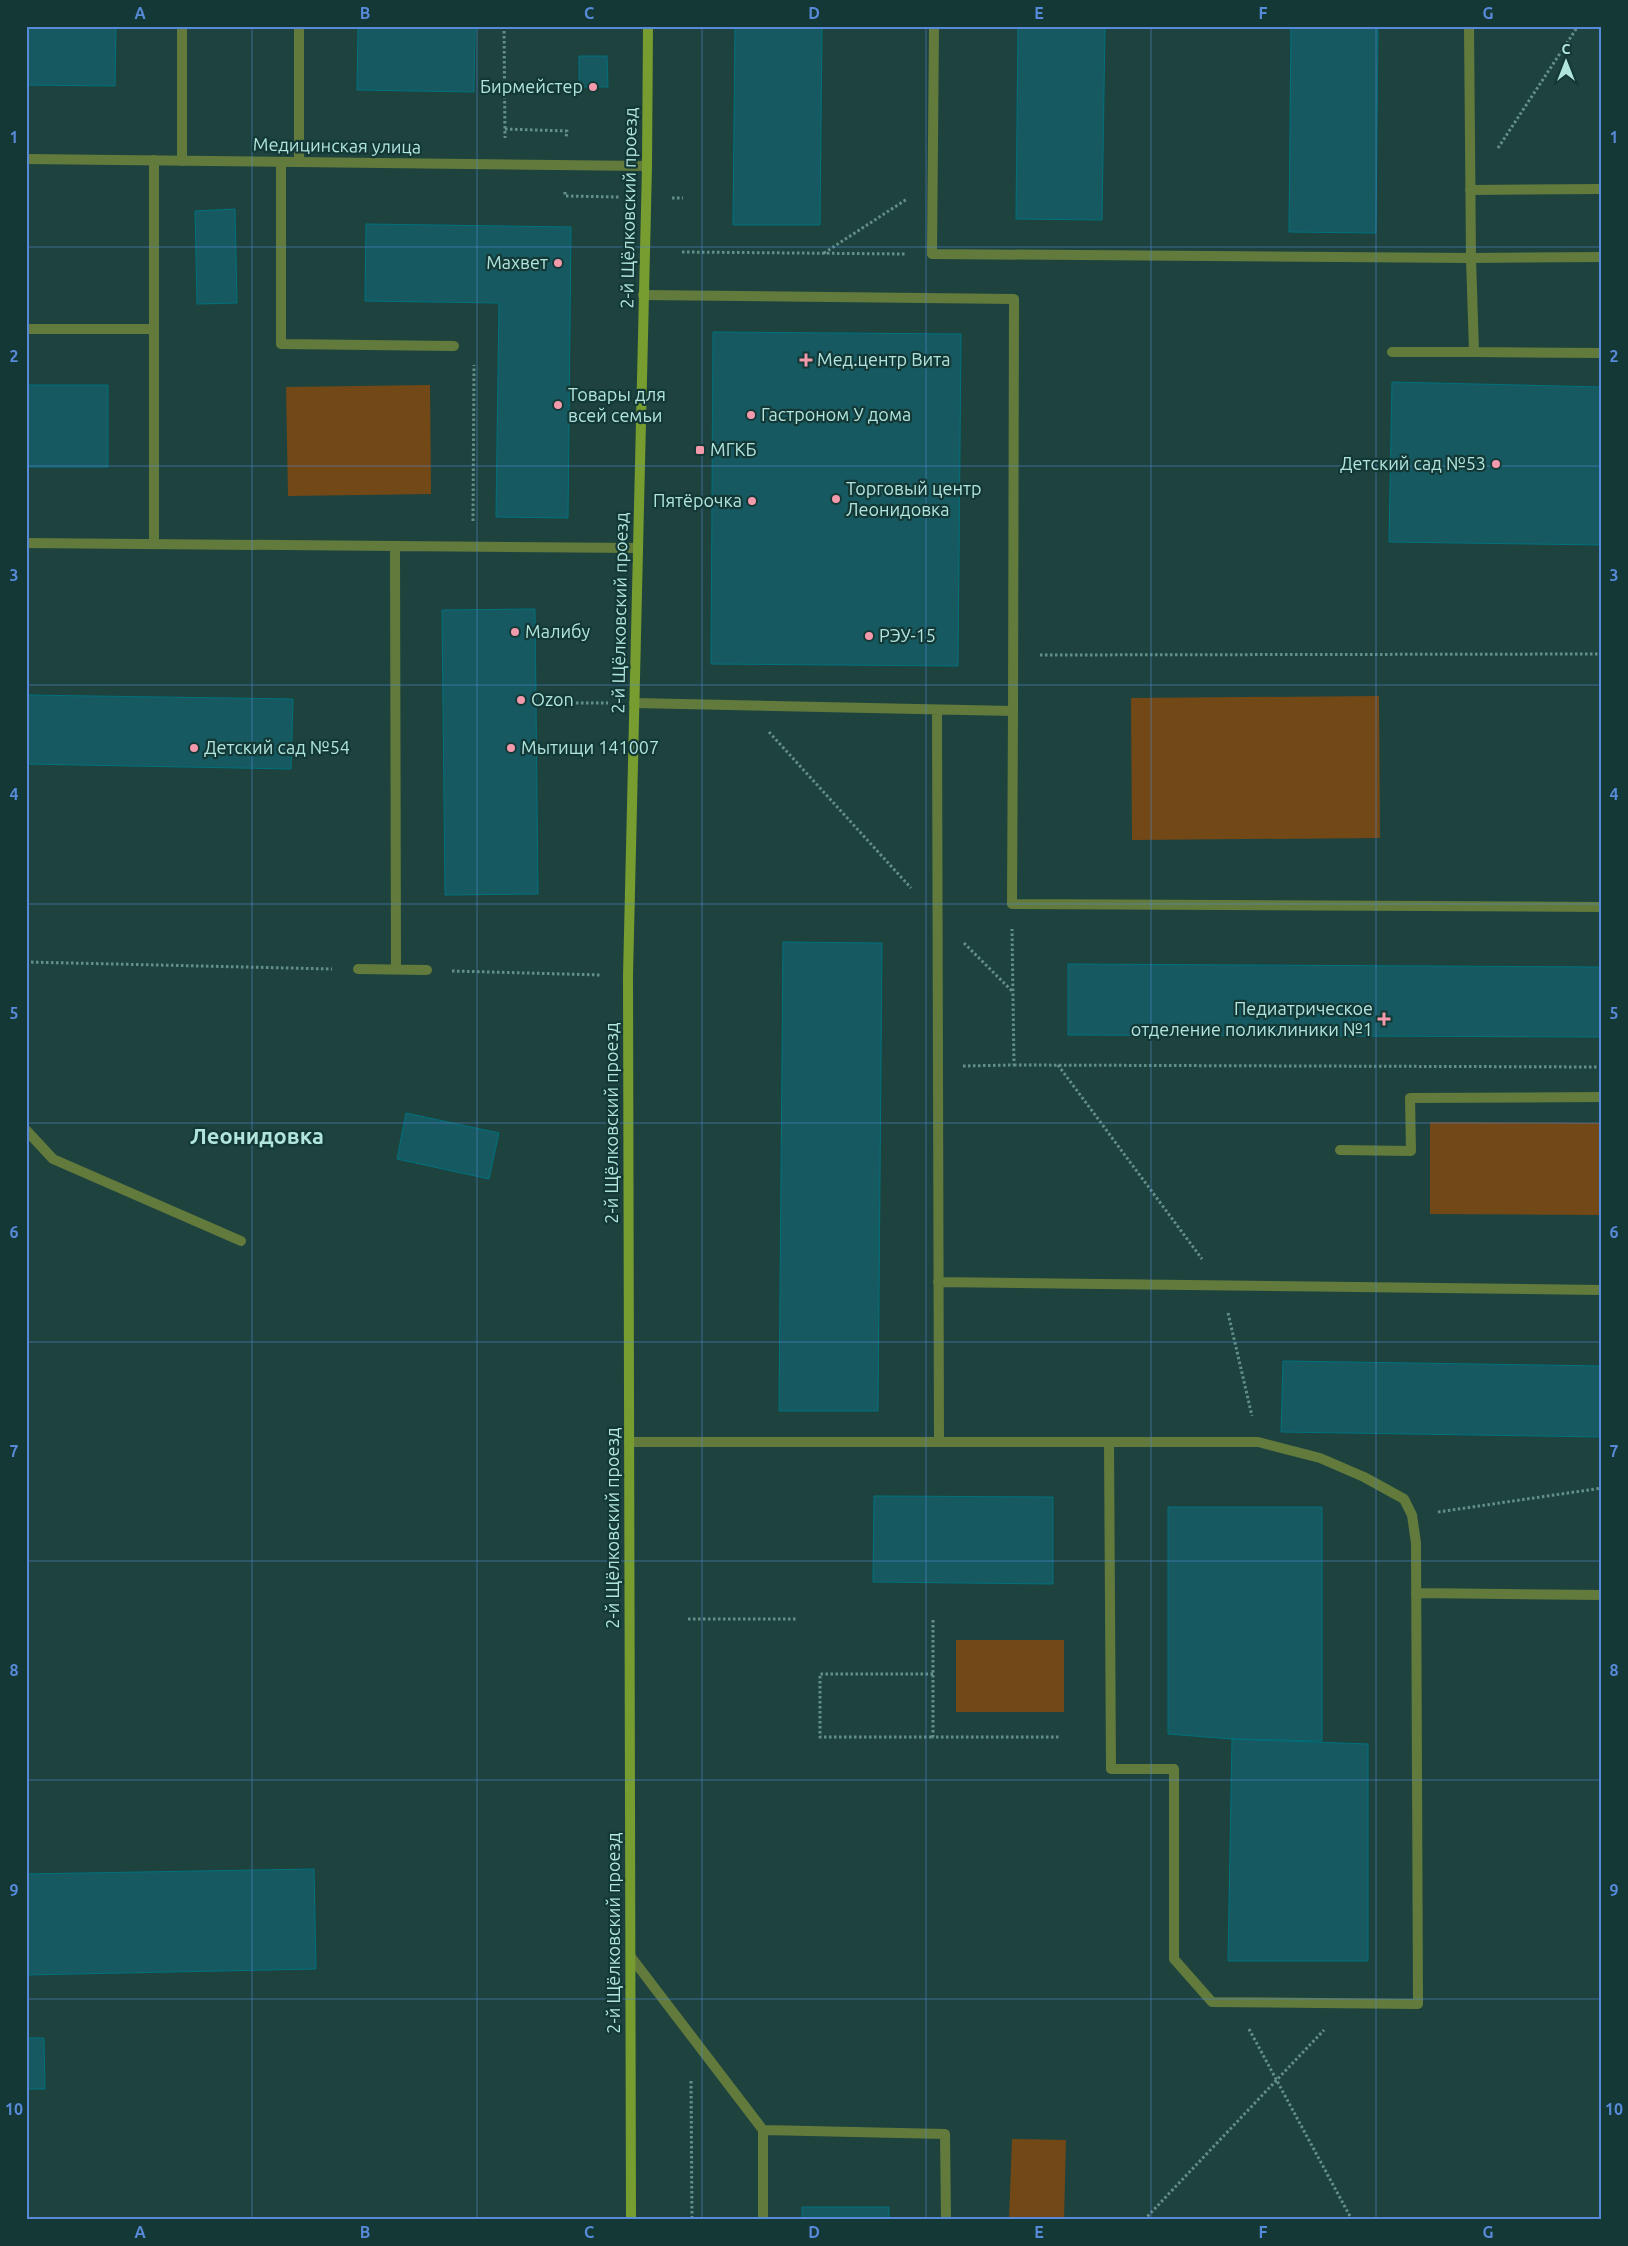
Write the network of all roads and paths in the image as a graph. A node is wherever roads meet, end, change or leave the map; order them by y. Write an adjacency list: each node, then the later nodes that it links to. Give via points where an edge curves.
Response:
1 (182, 26): 11 (street)
2 (298, 26): 13 (street)
3 (504, 26): 14 (path)
4 (648, 26): 15 (street, 2-й Щёлковский проезд)
5 (934, 26): 16 (street)
6 (1469, 26): 17 (street)
7 (1578, 26): 8 (path)
8 (1497, 149)
9 (26, 159): 10 (street, Медицинская улица)
10 (154, 160): 11 (street, Медицинская улица); 26 (street)
11 (182, 161): 12 (street, Медицинская улица)
12 (281, 162): 13 (street, Медицинская улица); 27 (street, via 281,344)
13 (299, 162): 14 (street, Медицинская улица)
14 (505, 164): 15 (street, Медицинская улица)
15 (647, 166): 24 (street, 2-й Щёлковский проезд)
16 (933, 182): 20 (path); 21 (street)
17 (1470, 190): 18 (street); 23 (street)
18 (1602, 190)
19 (682, 252): 20 (path)
20 (823, 253): 21 (path)
21 (932, 254): 23 (street)
22 (1602, 257): 23 (street)
23 (1471, 258): 29 (street)
24 (644, 294): 35 (street, 2-й Щёлковский проезд); 37 (street, via 1014,298)
25 (26, 329): 26 (street)
26 (154, 329): 32 (street)
27 (454, 346): 34 (path, via 474,347)
28 (1392, 352): 29 (street)
29 (1474, 352): 30 (street)
30 (1602, 353)
31 (26, 543): 32 (street)
32 (154, 544): 33 (street)
33 (395, 546): 34 (street); 48 (street)
34 (473, 547): 35 (street)
35 (638, 548): 39 (street, 2-й Щёлковский проезд)
36 (1602, 654): 37 (path)
37 (1013, 655): 42 (street)
38 (551, 703): 39 (path)
39 (634, 704): 40 (street); 50 (street, 2-й Щёлковский проезд)
40 (745, 706): 41 (street); 45 (path)
41 (937, 710): 42 (street); 45 (street)
42 (1013, 711): 43 (street)
43 (1012, 904): 44 (street); 51 (path)
44 (1602, 907)
45 (938, 918): 51 (path); 54 (street)
46 (26, 962): 47 (path)
47 (358, 969): 48 (street)
48 (396, 970): 49 (street)
49 (427, 970): 50 (path)
50 (628, 976): 63 (street, 2-й Щёлковский проезд)
51 (1013, 992): 52 (path)
52 (1014, 1065): 53 (path); 54 (path)
53 (1058, 1065): 55 (path); 61 (path)
54 (938, 1067): 60 (street)
55 (1602, 1067)
56 (1602, 1097): 58 (street, via 1410,1098 1411,1151)
57 (26, 1130): 59 (street, via 53,1159)
58 (1340, 1150)
59 (241, 1241)
60 (938, 1282): 61 (street); 64 (street)
61 (1222, 1285): 62 (street); 66 (path)
62 (1602, 1290)
63 (629, 1442): 64 (street); 77 (street, 2-й Щёлковский проезд)
64 (939, 1442): 65 (street)
65 (1109, 1442): 66 (street); 78 (street, via 1111,1769 1174,1769 1174,1959 1212,2002)
66 (1258, 1442): 68 (street, via 1320,1458 1364,1477 1404,1499)
67 (1602, 1488): 68 (path)
68 (1412, 1515): 69 (street, via 1416,1543)
69 (1416, 1593): 70 (street); 79 (street, via 1418,2004)
70 (1602, 1595)
71 (688, 1619): 72 (path)
72 (797, 1619)
73 (933, 1620): 74 (path)
74 (933, 1674): 75 (path); 75 (path, via 820,1674 820,1737)
75 (933, 1737): 76 (path)
76 (1060, 1737)
77 (631, 1956): 80 (street); 83 (street, 2-й Щёлковский проезд)
78 (1234, 2002): 79 (street); 81 (path)
79 (1350, 2003): 81 (path)
80 (691, 2036): 82 (street); 84 (path)
81 (1277, 2080): 87 (path); 88 (path)
82 (763, 2130): 85 (street); 86 (street, via 945,2134)
83 (632, 2220)
84 (692, 2220)
85 (763, 2220)
86 (946, 2220)
87 (1144, 2220)
88 (1352, 2220)

